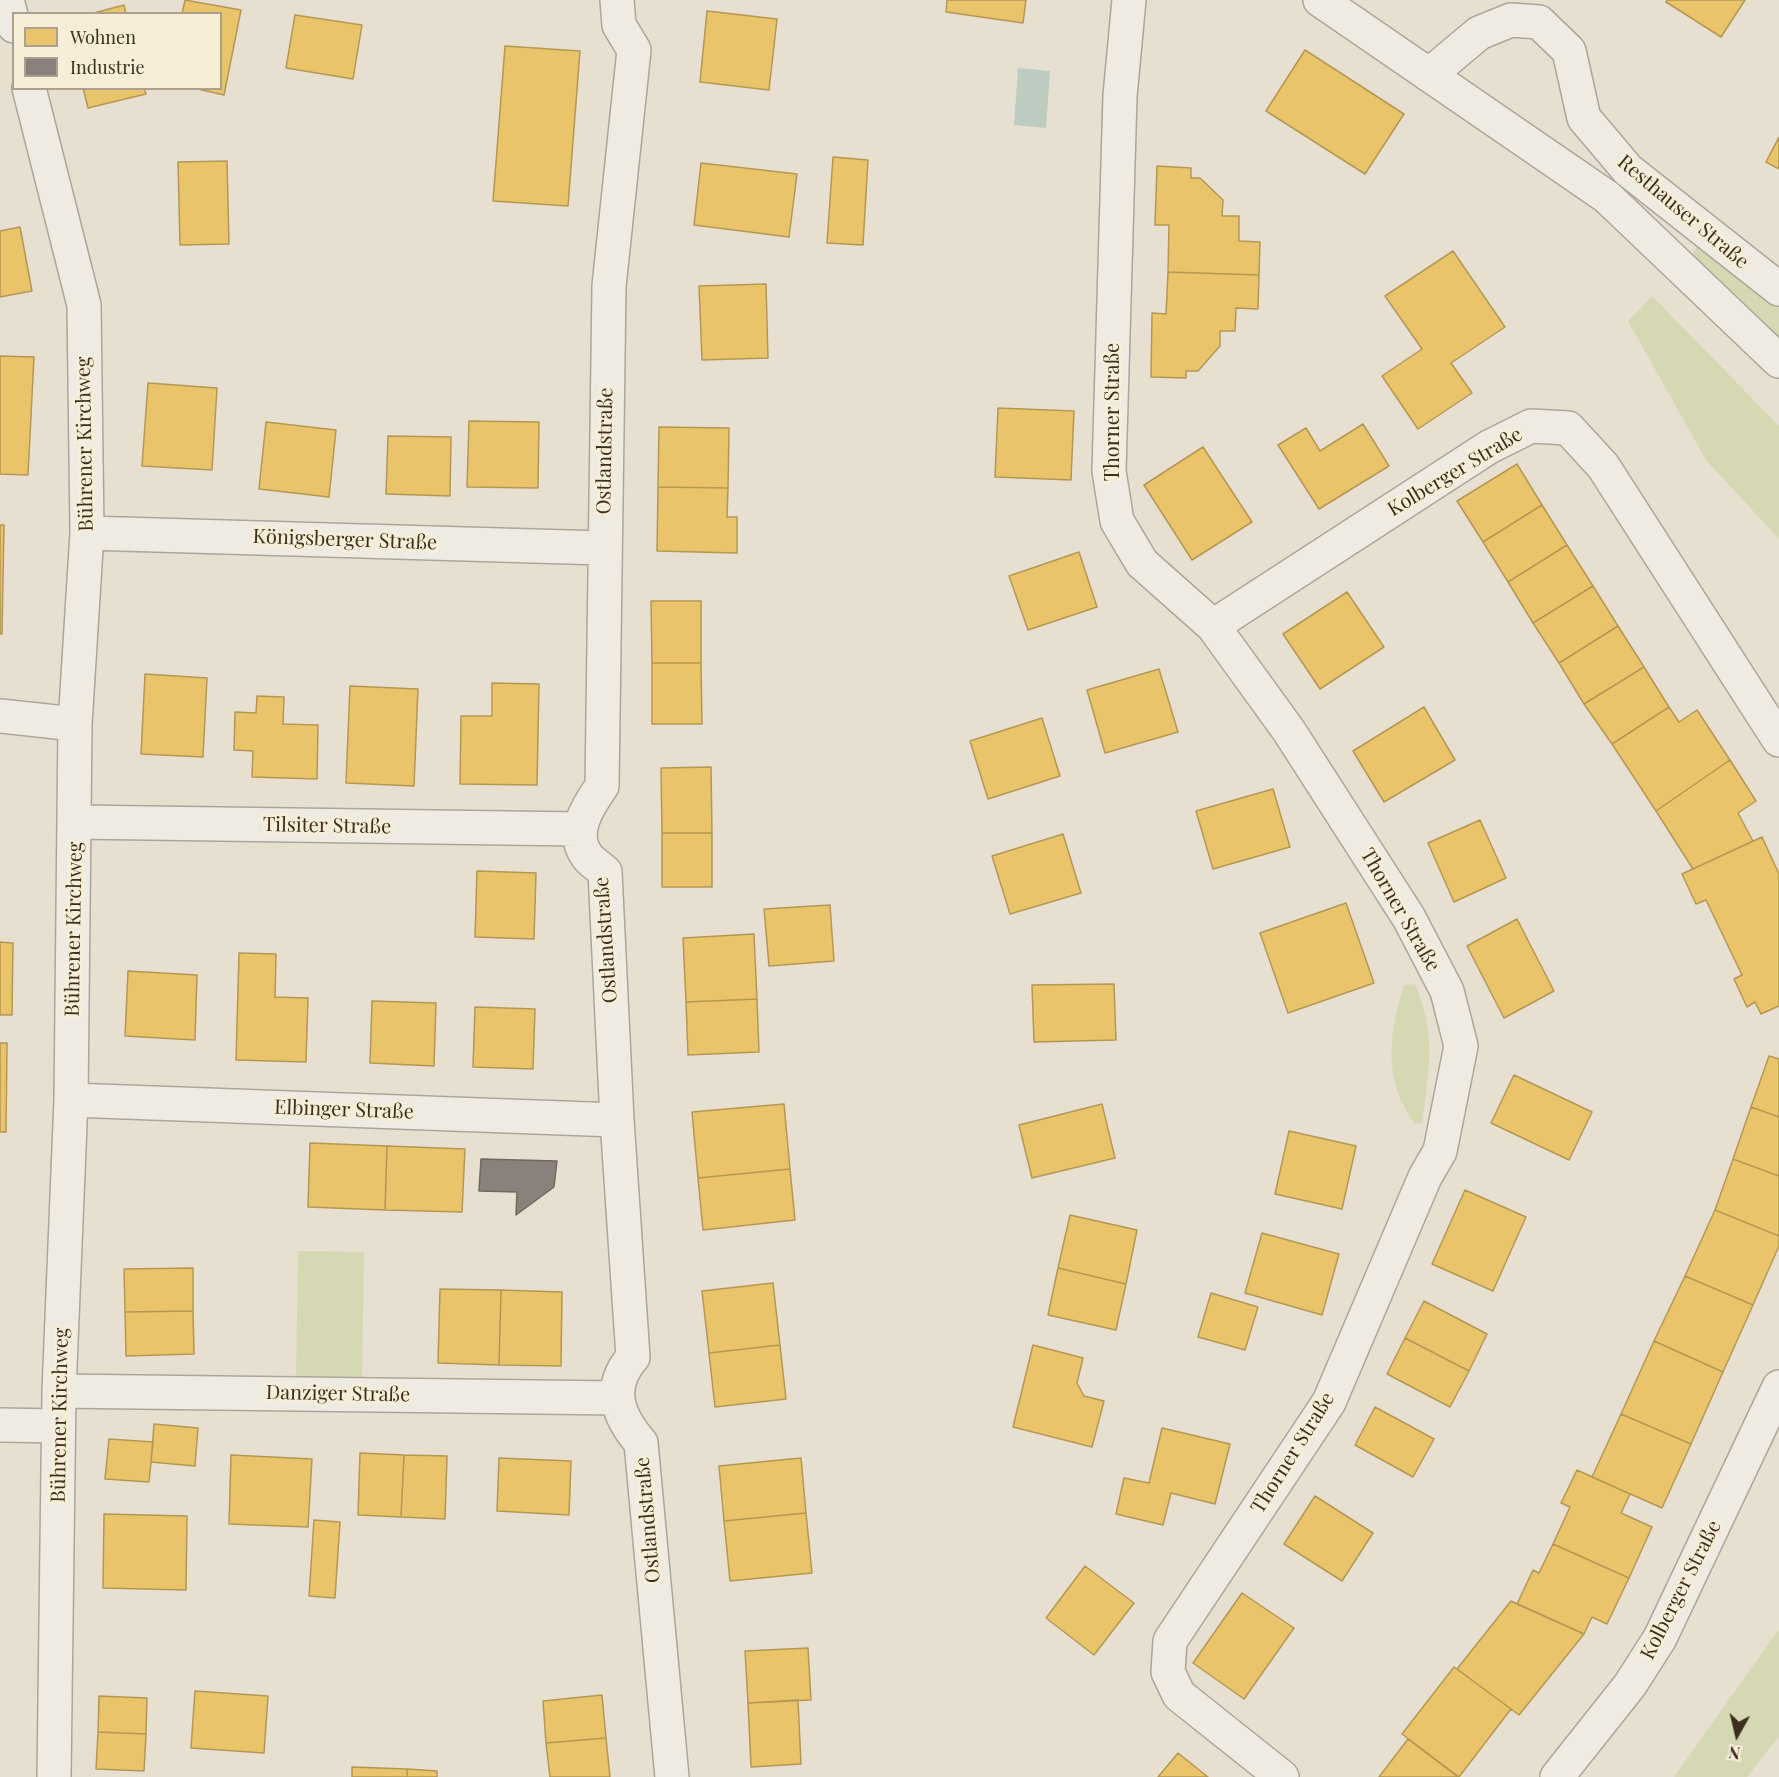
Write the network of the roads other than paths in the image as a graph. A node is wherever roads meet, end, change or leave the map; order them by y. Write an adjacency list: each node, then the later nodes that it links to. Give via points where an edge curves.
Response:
1 (7, 0): 5 (street)
2 (617, 0): 11 (street, Ostlandstraße, via 619,25 634,50 609,285)
3 (1129, 0): 12 (street, Thorner Straße, via 1120,96 1109,471 1117,521 1142,563)
4 (1320, 0): 6 (street, Resthauser Straße)
5 (12, 19)
6 (1429, 75): 8 (street, Resthauser Straße, via 1479,33 1511,20 1539,22 1569,51 1584,118 1628,170); 9 (street, Resthauser Straße, via 1607,197)
7 (30, 90): 10 (street, Bührener Kirchweg, via 84,305)
8 (1779, 289)
9 (1779, 361)
10 (87, 533): 11 (street, Königsberger Straße); 14 (street, Bührener Kirchweg)
11 (603, 548): 17 (street, Ostlandstraße, via 602,786)
12 (1213, 626): 15 (street, Kolberger Straße, via 1489,447 1531,426 1568,428 1603,466); 27 (street, Thorner Straße, via 1289,731 1409,918 1447,991 1461,1046 1440,1151 1425,1177 1329,1402 1170,1641 1168,1672 1179,1695)
13 (0, 716): 14 (street)
14 (75, 724): 16 (street, Bührener Kirchweg)
15 (1779, 740)
16 (76, 822): 17 (street, Tilsiter Straße); 18 (street, Bührener Kirchweg)
17 (579, 829): 19 (street, Ostlandstraße, via 586,856 605,872)
18 (71, 1100): 19 (street, Elbinger Straße); 21 (street, Bührener Kirchweg)
19 (617, 1120): 22 (street, Ostlandstraße, via 633,1357 621,1371)
20 (1779, 1387): 28 (street, Kolberger Straße, via 1660,1638 1630,1684)
21 (59, 1391): 22 (street, Danziger Straße); 24 (street, Bührener Kirchweg)
22 (617, 1398): 26 (street, Ostlandstraße, via 625,1425 641,1443)
23 (0, 1425): 24 (street)
24 (58, 1426): 25 (street, Bührener Kirchweg)
25 (54, 1777)
26 (672, 1777)
27 (1282, 1777)
28 (1557, 1777)

